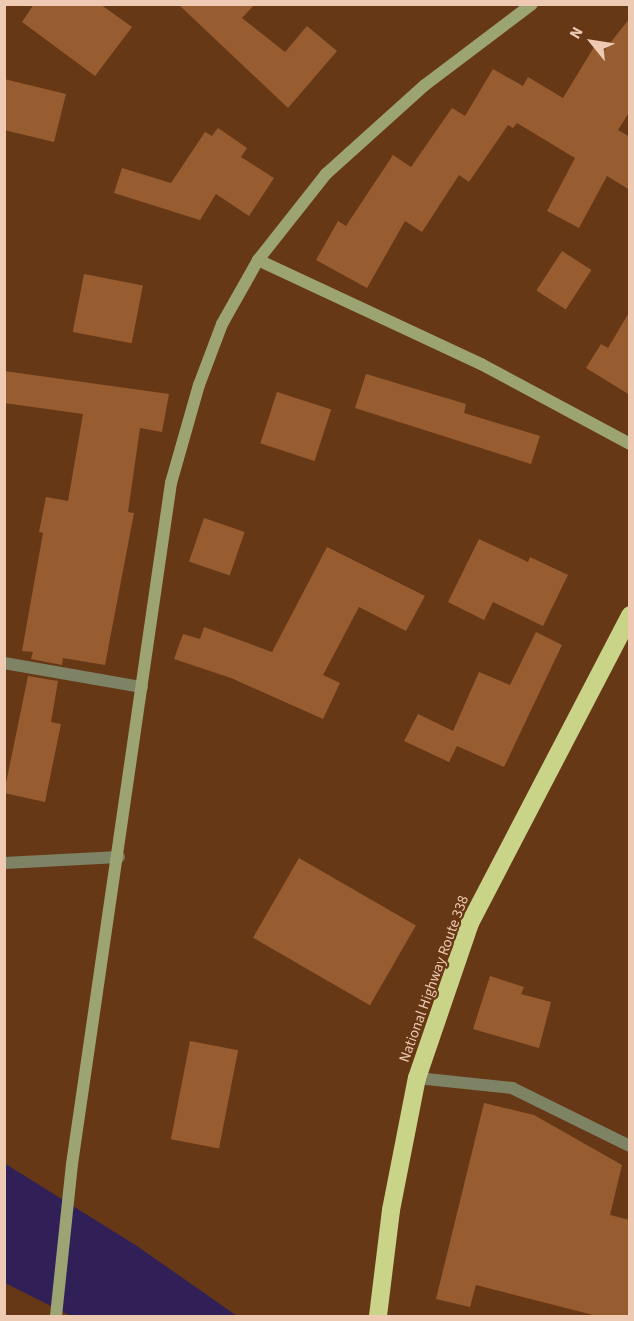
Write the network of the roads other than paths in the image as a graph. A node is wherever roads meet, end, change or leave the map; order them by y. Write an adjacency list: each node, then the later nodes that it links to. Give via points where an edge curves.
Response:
1 (532, 4): 2 (street, via 425,85 326,174)
2 (258, 260): 3 (street, via 481,364); 6 (street, via 222,324 199,385 171,483)
3 (630, 444)
4 (630, 615): 9 (highway, National Highway Route 338, via 470,923)
5 (4, 663): 6 (street)
6 (142, 687): 7 (street)
7 (119, 857): 8 (street); 11 (street, via 72,1164)
8 (4, 863)
9 (417, 1078): 10 (street, via 512,1088); 12 (highway, National Highway Route 338, via 391,1210)
10 (630, 1146)
11 (56, 1317)
12 (378, 1317)

